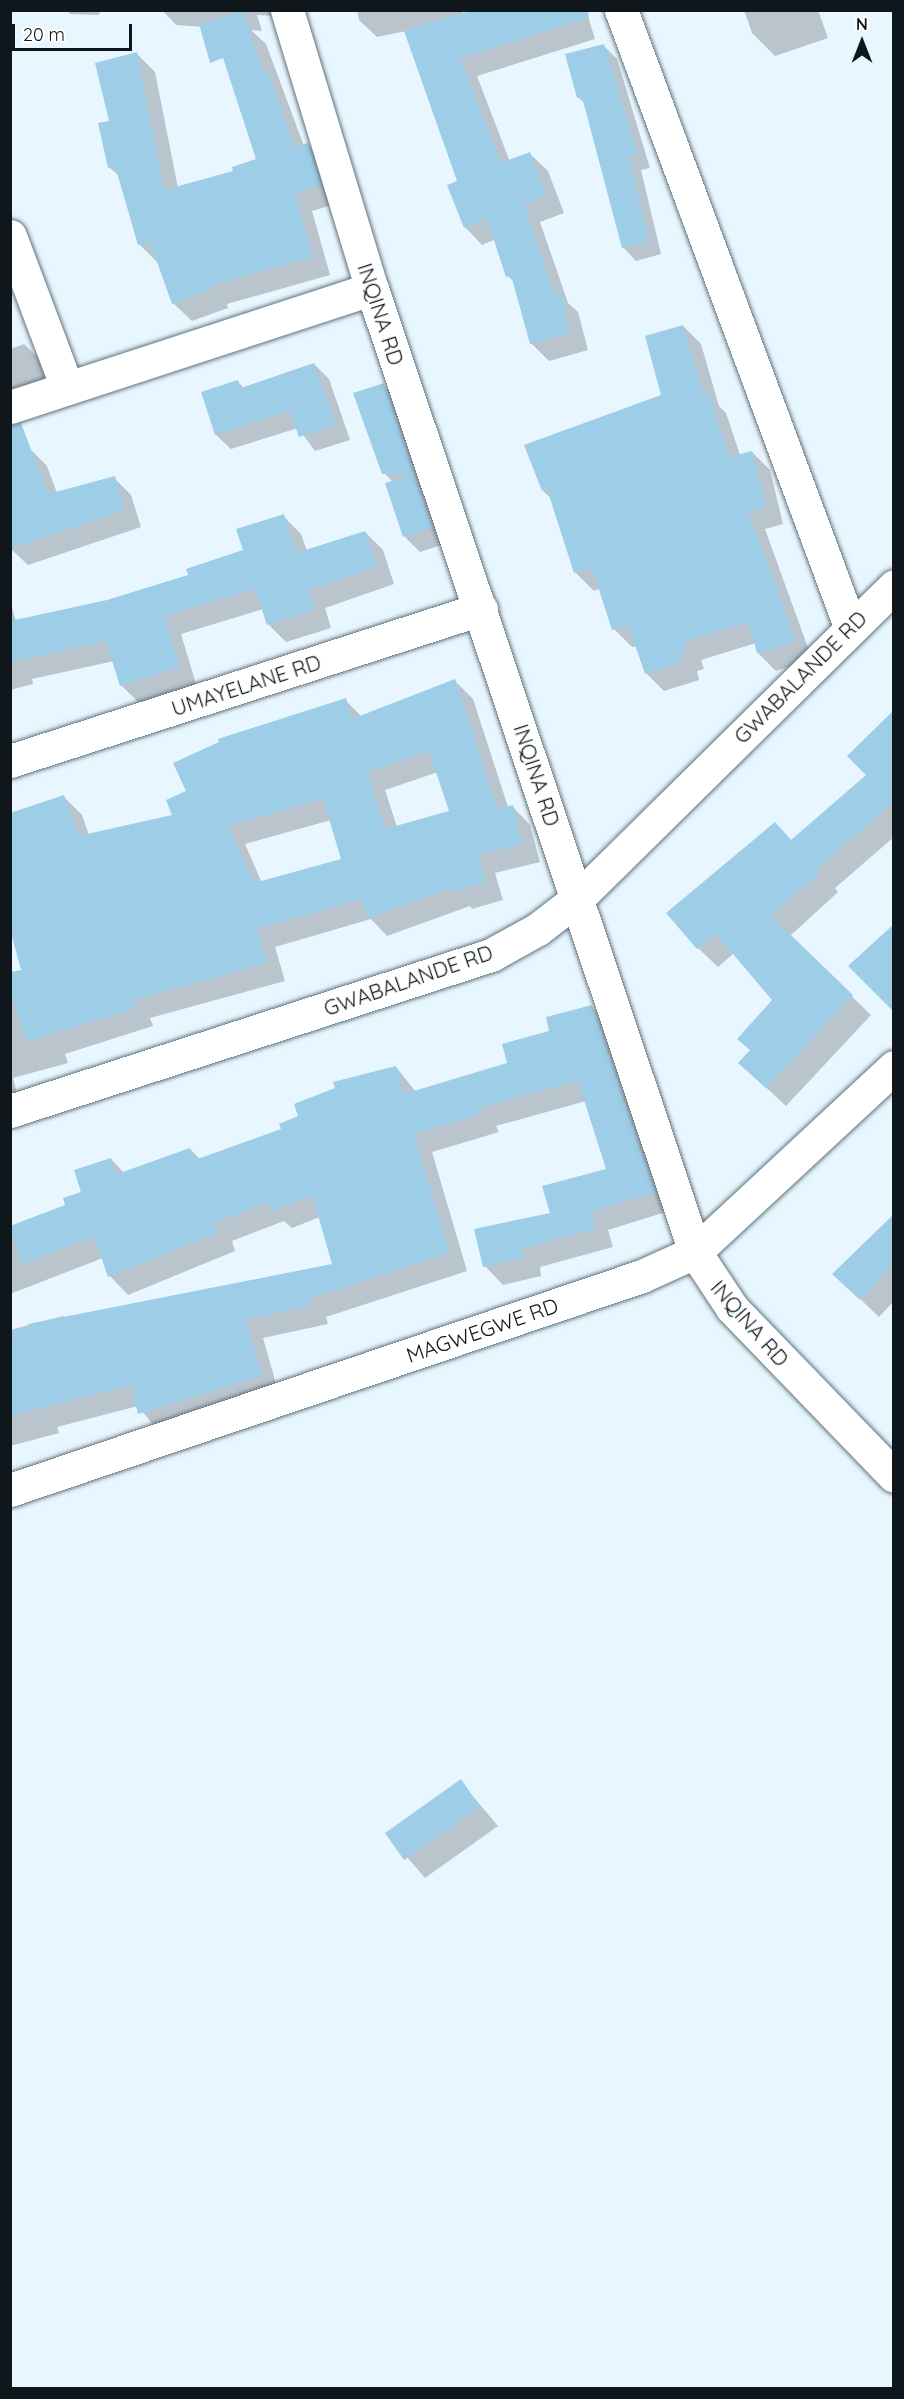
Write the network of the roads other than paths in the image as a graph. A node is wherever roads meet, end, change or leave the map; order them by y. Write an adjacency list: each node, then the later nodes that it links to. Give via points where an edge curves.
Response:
1 (287, 10): 4 (street, INQINA RD)
2 (621, 10): 9 (street)
3 (10, 236): 5 (street)
4 (372, 289): 5 (street); 8 (street, INQINA RD)
5 (67, 388): 6 (street)
6 (10, 407)
7 (894, 586): 9 (street, GWABALANDE RD)
8 (481, 609): 10 (street, UMAYELANE RD); 11 (street, INQINA RD)
9 (850, 626): 11 (street, GWABALANDE RD)
10 (10, 760)
11 (578, 898): 13 (street, GWABALANDE RD, via 538,929 491,955); 14 (street, INQINA RD)
12 (894, 1067): 14 (street, MAGWEGWE RD)
13 (10, 1112)
14 (695, 1252): 15 (street, INQINA RD, via 732,1308); 16 (street, MAGWEGWE RD, via 642,1276)
15 (894, 1476)
16 (10, 1490)

